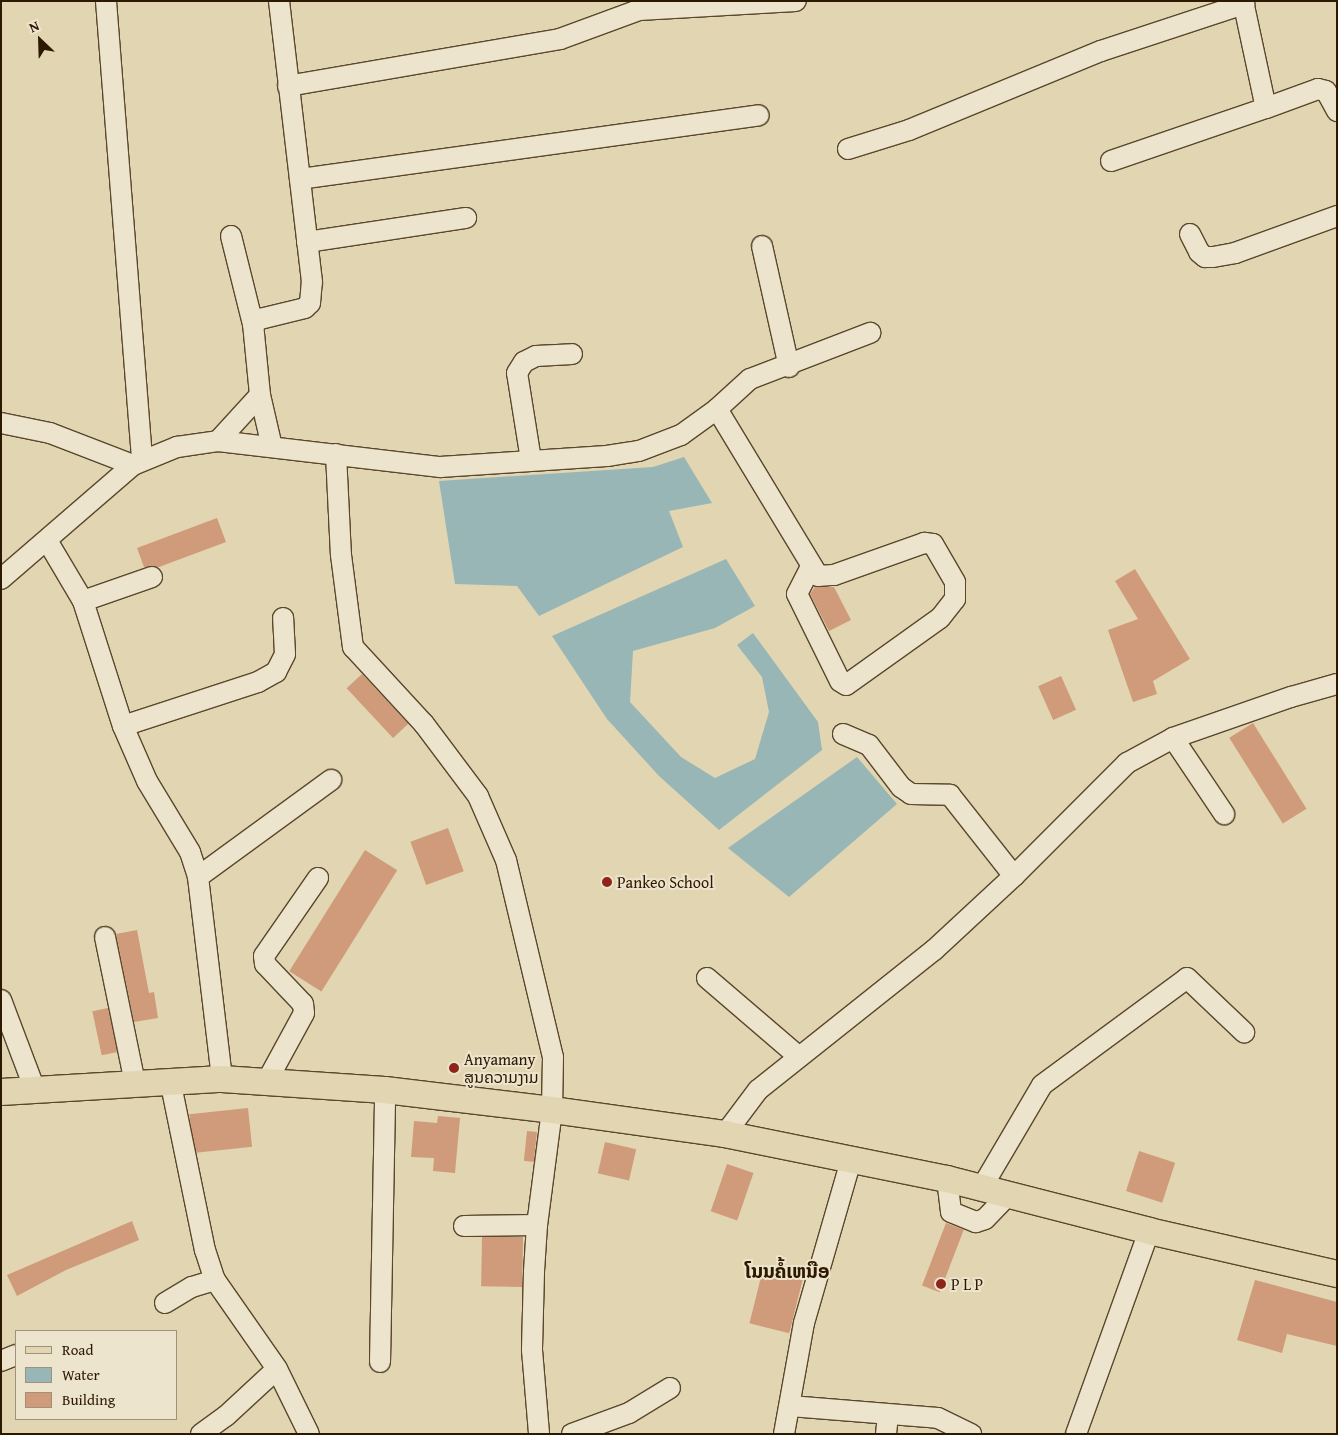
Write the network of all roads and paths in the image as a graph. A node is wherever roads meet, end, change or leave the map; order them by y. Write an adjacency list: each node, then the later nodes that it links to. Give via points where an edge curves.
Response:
1 (106, 1): 29 (street)
2 (279, 1): 5 (street)
3 (796, 1): 5 (street, via 639,10 560,39)
4 (1244, 2): 6 (street); 9 (street, via 1100,51 909,130)
5 (288, 86): 11 (street)
6 (1266, 108): 7 (street, via 1318,89 1326,91); 10 (street)
7 (1337, 111)
8 (759, 115): 11 (street)
9 (848, 149)
10 (1111, 161)
11 (300, 180): 16 (street)
12 (1337, 216): 14 (street, via 1234,253 1213,257 1205,257 1199,252)
13 (466, 218): 16 (street)
14 (1190, 234)
15 (230, 236): 18 (street)
16 (307, 242): 18 (street, via 312,282 310,304)
17 (762, 246): 21 (street)
18 (253, 324): 22 (street)
19 (870, 333): 21 (street)
20 (572, 354): 28 (street, via 536,356 524,362 516,374)
21 (788, 367): 23 (street, via 750,379)
22 (260, 395): 25 (street); 26 (street)
23 (717, 409): 28 (street, via 681,435 640,450); 31 (street)
24 (1, 423): 29 (street, via 50,433)
25 (218, 441): 26 (street); 29 (street, via 177,447)
26 (272, 447): 27 (street)
27 (336, 454): 28 (street, via 440,467); 57 (street, via 341,555 353,647 424,724 478,796 506,860 553,1057)
28 (531, 460)
29 (138, 462): 30 (street)
30 (48, 542): 33 (street); 34 (street)
31 (811, 567): 31 (street, via 797,594 840,681 846,685 940,618 955,599 955,582 933,544 924,543 834,576 818,576)
32 (152, 577): 34 (street)
33 (1, 580)
34 (84, 601): 37 (street)
35 (283, 618): 37 (street, via 285,654 276,672 258,682)
36 (1337, 684): 39 (street)
37 (123, 726): 43 (street, via 148,781 190,852)
38 (843, 734): 42 (street, via 869,745 901,787 911,794 950,795)
39 (1173, 738): 41 (street); 42 (street, via 1127,763)
40 (331, 780): 43 (street)
41 (1224, 814)
42 (1014, 876): 49 (street, via 934,950)
43 (198, 877): 50 (street)
44 (318, 878): 52 (street, via 264,956 265,964 303,1004 304,1013)
45 (105, 936): 53 (street)
46 (707, 978): 49 (street)
47 (1, 1000): 54 (street)
48 (1244, 1032): 61 (street, via 1187,978 1042,1085)
49 (798, 1056): 58 (street, via 758,1090)
50 (222, 1079): 51 (main road); 52 (main road)
51 (170, 1080): 53 (main road); 67 (street, via 205,1250)
52 (267, 1081): 55 (main road)
53 (135, 1083): 54 (main road)
54 (35, 1090): 56 (main road)
55 (385, 1090): 57 (main road); 71 (street)
56 (1, 1092)
57 (552, 1110): 58 (main road); 64 (street)
58 (725, 1134): 59 (main road)
59 (851, 1160): 60 (main road); 74 (street, via 804,1323)
60 (946, 1179): 61 (main road); 62 (street, via 951,1212 976,1222 985,1219)
61 (982, 1187): 62 (main road)
62 (1009, 1194): 65 (main road)
63 (464, 1226): 64 (street)
64 (537, 1226): 78 (street, via 532,1350)
65 (1149, 1231): 66 (main road); 82 (street)
66 (1337, 1274)
67 (215, 1280): 68 (street, via 192,1288); 72 (street)
68 (165, 1304)
69 (15, 1355): 70 (street)
70 (1, 1362)
71 (380, 1362)
72 (277, 1369): 76 (street, via 226,1416); 77 (street)
73 (670, 1388): 79 (street, via 629,1414)
74 (790, 1406): 75 (street); 80 (street)
75 (887, 1424): 81 (street, via 938,1418)
76 (201, 1434)
77 (309, 1434)
78 (540, 1434)
79 (572, 1434)
80 (784, 1434)
81 (970, 1434)
82 (1076, 1434)

